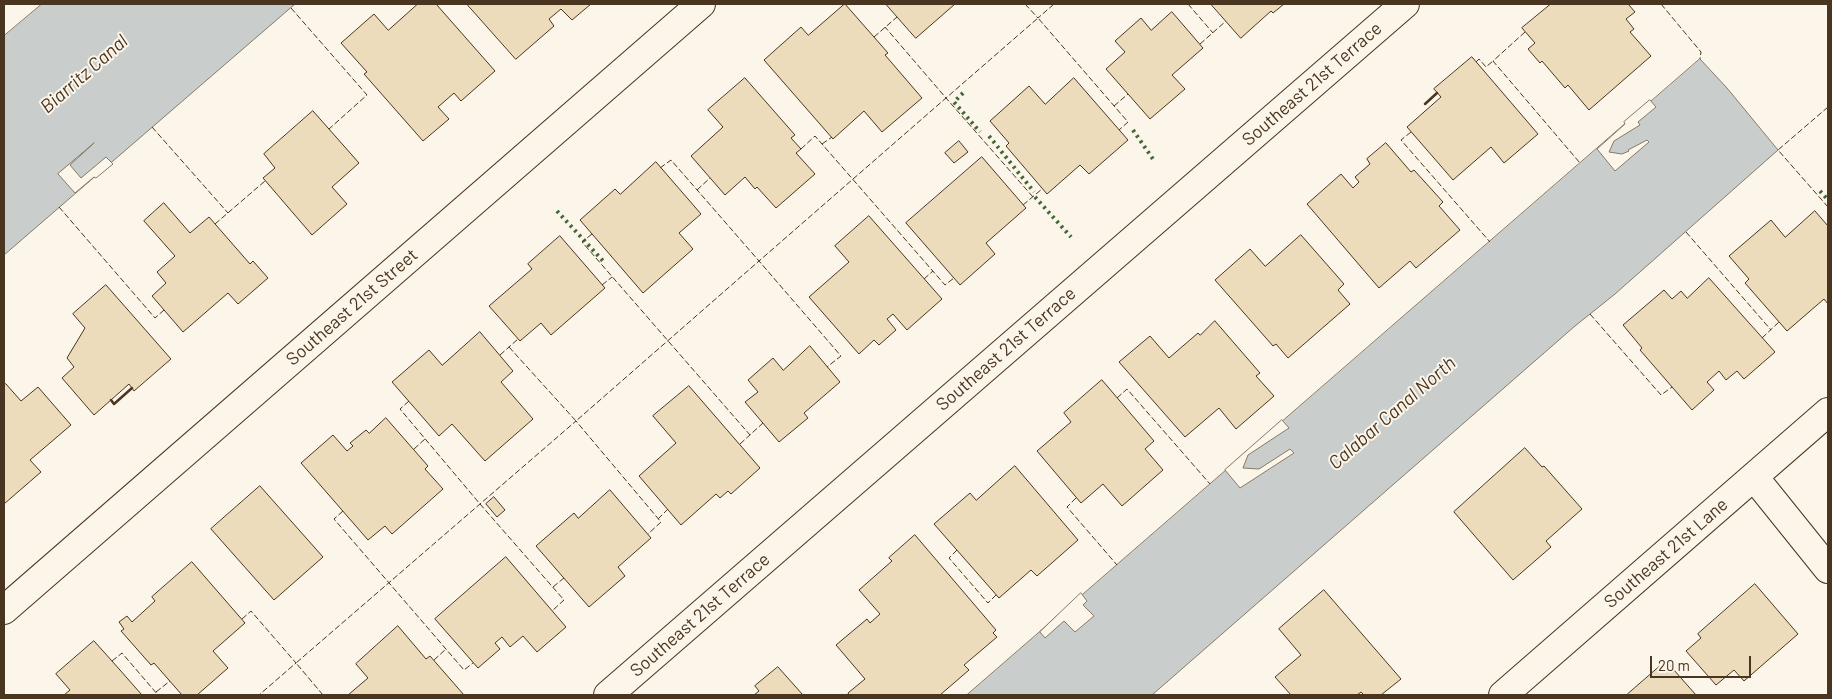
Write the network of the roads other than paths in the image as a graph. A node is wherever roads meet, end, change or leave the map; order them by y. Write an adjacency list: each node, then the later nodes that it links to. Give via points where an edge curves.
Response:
1 (701, 4): 6 (street, Southeast 21st Street)
2 (1405, 4): 7 (street, Southeast 21st Terrace)
3 (1828, 412): 4 (street, Southeast 21st Lane)
4 (1754, 477): 5 (street); 8 (street, Southeast 21st Lane)
5 (1828, 569)
6 (4, 610)
7 (608, 695)
8 (1503, 695)

